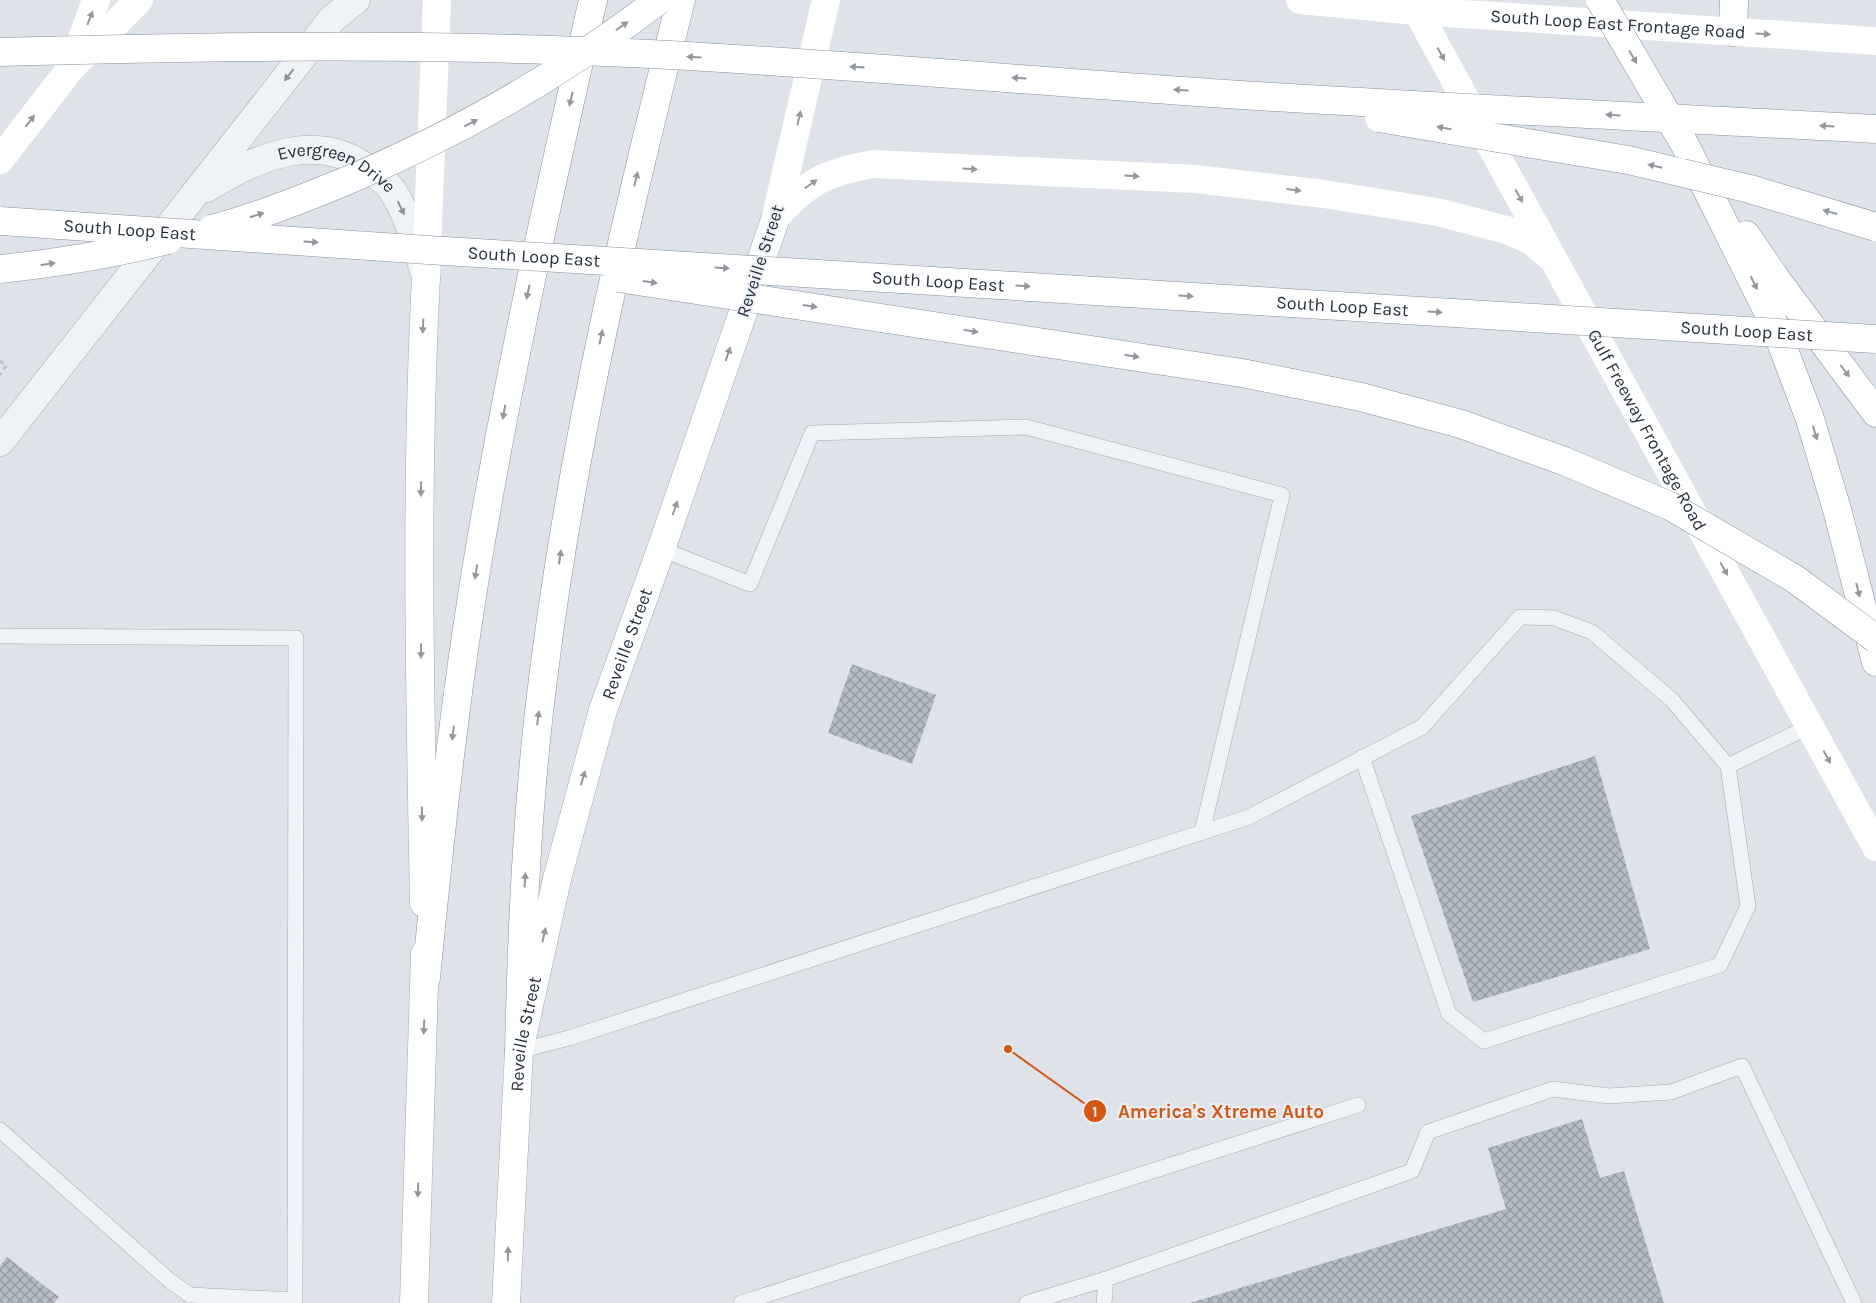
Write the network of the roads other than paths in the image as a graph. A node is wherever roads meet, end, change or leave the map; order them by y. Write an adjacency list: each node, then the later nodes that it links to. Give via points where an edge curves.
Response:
1 (96, 0): 16 (main road, one-way to 1)
2 (139, 0): 16 (main road)
3 (356, 0): 21 (street, Evergreen Drive, one-way to 21, via 332,19)
4 (437, 0): 28 (main road)
5 (594, 0): 41 (main road, one-way to 41, bridge, via 513,364 484,520 442,822)
6 (659, 0): 27 (main road, one-way to 6, bridge, via 123,251 216,228 303,199 389,164 482,117 570,64)
7 (681, 0): 42 (main road, one-way to 7, bridge, via 526,839 565,525 590,385 620,246)
8 (826, 0): 22 (main road, Reveille Street, one-way to 8)
9 (1300, 0): 12 (main road, South Loop East Frontage Road)
10 (1600, 0): 19 (main road, one-way to 19, bridge)
11 (1734, 0): 13 (main road)
12 (1423, 5): 13 (main road, South Loop East Frontage Road); 26 (main road, Gulf Freeway Frontage Road, one-way to 26)
13 (1733, 32): 14 (main road, South Loop East Frontage Road, one-way to 14)
14 (1876, 41)
15 (0, 52): 17 (main road, one-way to 15, bridge, via 647,54 410,47)
16 (70, 69): 20 (main road, one-way to 16)
17 (1229, 94): 18 (main road, one-way to 17, bridge); 24 (main road, one-way to 17, bridge, via 1750,189 1628,160)
18 (1876, 129)
19 (1685, 145): 30 (main road, one-way to 30, via 1776,280); 35 (main road, one-way to 35, via 1774,324 1810,419)
20 (0, 160)
21 (195, 196): 28 (street, Evergreen Drive, one-way to 28, via 250,165 285,152 324,149 358,161 392,188 412,229); 31 (street, Evergreen Drive)
22 (776, 217): 26 (main road, one-way to 26, via 794,196 819,179 844,169 874,164 1196,179 1324,194 1437,212 1506,230 1532,241); 32 (main road, Reveille Street, one-way to 22)
23 (0, 221): 25 (main road, South Loop East, one-way to 25, bridge)
24 (1876, 227)
25 (428, 250): 29 (main road, South Loop East, one-way to 29, bridge); 34 (main road, one-way to 34, bridge, via 1242,373 1388,404 1461,424 1564,461 1670,506 1795,580)
26 (1555, 261): 36 (main road, Gulf Freeway Frontage Road, one-way to 36)
27 (0, 269)
28 (426, 278): 41 (main road, one-way to 41, via 421,367 421,742)
29 (1876, 339)
30 (1876, 413)
31 (0, 442)
32 (661, 549): 39 (lane, via 750,584 812,434 1026,427 1282,495); 42 (main road, Reveille Street, one-way to 32, via 578,793 603,710)
33 (0, 636): 46 (lane, via 296,638)
34 (1876, 639)
35 (1876, 662)
36 (1810, 726): 38 (lane); 40 (main road, Gulf Freeway Frontage Road, one-way to 40)
37 (1362, 757): 38 (lane, via 1422,727 1520,617 1554,618 1592,632 1672,700); 38 (lane, via 1449,1014 1484,1041 1720,965 1748,906); 39 (lane, via 1248,817)
38 (1728, 766)
39 (1202, 832): 42 (lane, via 569,1038)
40 (1876, 847)
41 (426, 978): 47 (main road, one-way to 47)
42 (519, 1051): 48 (main road, Reveille Street, one-way to 42)
43 (1358, 1104): 49 (lane)
44 (0, 1130): 46 (lane, via 170,1281 190,1295)
45 (1106, 1279): 50 (lane); 51 (lane); 52 (lane, via 1412,1171 1428,1132 1552,1089 1609,1096 1671,1092 1742,1066)
46 (295, 1302)
47 (414, 1303)
48 (506, 1303)
49 (741, 1303)
50 (1027, 1303)
51 (1104, 1303)
52 (1854, 1303)

